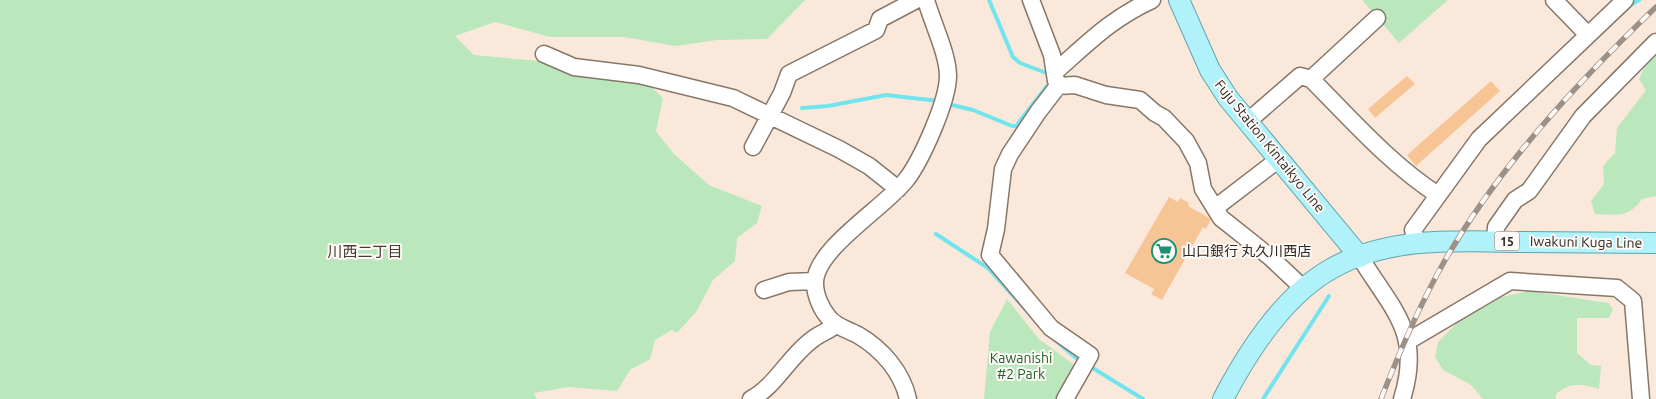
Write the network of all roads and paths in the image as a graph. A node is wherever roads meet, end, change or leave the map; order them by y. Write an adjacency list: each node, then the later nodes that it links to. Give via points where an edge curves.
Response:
1 (916, 0): 14 (street, via 880,20 876,30 789,74)
2 (926, 0): 18 (street, via 948,74 944,103 907,179)
3 (1031, 0): 12 (street)
4 (1152, 0): 12 (street, via 1108,25)
5 (1179, 0): 15 (main road, Fuju Station Kintaikyo Line, via 1210,70)
6 (1554, 0): 9 (street)
7 (1625, 0): 9 (street)
8 (1377, 18): 13 (street)
9 (1587, 34): 19 (street, via 1479,139)
10 (1656, 42): 21 (street, via 1582,116 1533,186 1515,200 1496,227)
11 (544, 54): 14 (street, via 574,67 639,75)
12 (1057, 79): 20 (street, via 1106,95 1140,100 1164,118 1186,141 1198,163 1203,189); 32 (street, via 1003,169 990,255 1051,328 1090,355)
13 (1311, 79): 15 (street, via 1300,76); 19 (street, via 1397,164)
14 (774, 107): 16 (street); 18 (street, via 869,166)
15 (1247, 122): 17 (main road, Fuju Station Kintaikyo Line)
16 (753, 147)
17 (1279, 159): 20 (street); 24 (main road, Fuju Station Kintaikyo Line)
18 (898, 189): 25 (street, via 835,245 823,259)
19 (1438, 195): 22 (street, via 1413,230)
20 (1215, 208): 26 (street, via 1226,224 1270,257)
21 (1495, 241): 22 (main road, Iwakuni Kuga Line / 15); 23 (main road, Iwakuni Kuga Line / 15)
22 (1417, 243): 24 (main road, Iwakuni Kuga Line / 15)
23 (1656, 243)
24 (1360, 257): 26 (main road, Iwakuni Kuga Line / 15, via 1331,269); 29 (street, via 1394,311)
25 (815, 280): 27 (street, via 789,282); 28 (street, via 821,305)
26 (1303, 288): 33 (main road, Iwakuni Kuga Line / 15, via 1271,324)
27 (764, 290)
28 (836, 324): 30 (street, via 812,339 763,393); 31 (street, via 881,352 895,369)
29 (1408, 341): 34 (street, via 1408,380); 35 (street, via 1510,281 1617,288 1633,301)
30 (751, 399)
31 (908, 399)
32 (1065, 399)
33 (1223, 399)
34 (1402, 399)
35 (1641, 399)

